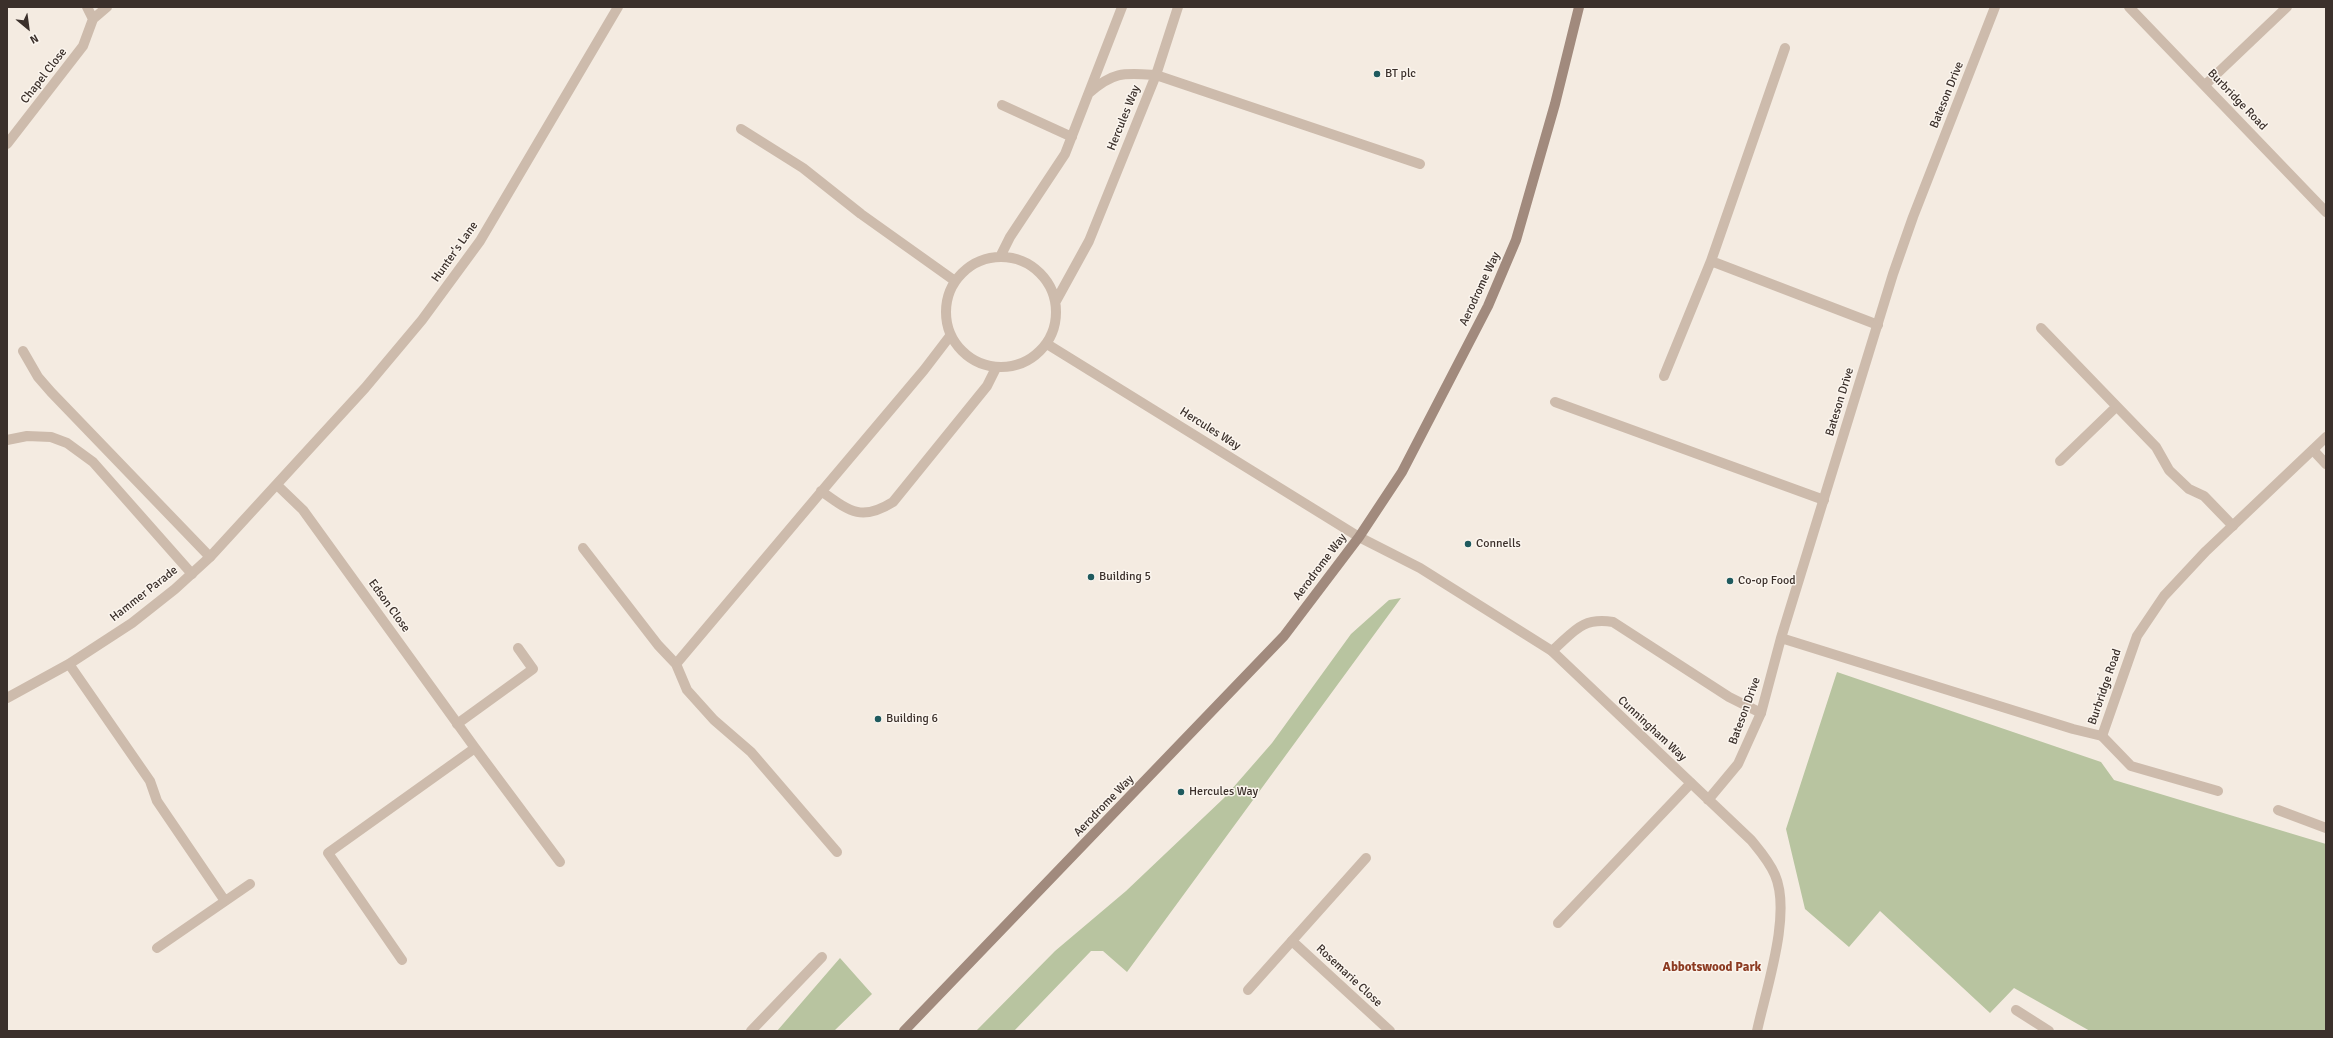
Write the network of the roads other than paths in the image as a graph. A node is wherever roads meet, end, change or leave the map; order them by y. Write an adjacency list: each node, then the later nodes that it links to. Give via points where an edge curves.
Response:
1 (87, 7): 10 (street)
2 (107, 7): 10 (street, Chapel Close)
3 (618, 7): 39 (street, Hunter's Lane, via 480,242 422,320 365,388)
4 (1122, 7): 14 (street, Hercules Way)
5 (1178, 7): 12 (street, Hercules Way)
6 (1579, 7): 43 (street, Aerodrome Way, via 1555,104 1516,240 1488,306 1402,472)
7 (1995, 7): 25 (street, Bateson Drive, via 1913,217)
8 (2129, 7): 13 (street, Burbridge Road)
9 (2287, 7): 13 (street)
10 (93, 19): 18 (street, Chapel Close, via 83,46)
11 (1784, 48): 22 (street)
12 (1156, 75): 14 (street, Hercules Way, via 1116,75 1103,80); 19 (street); 24 (street, Hercules Way, via 1089,241)
13 (2205, 85): 20 (street, Burbridge Road)
14 (1090, 94): 17 (street, Hercules Way)
15 (1002, 105): 17 (street)
16 (740, 128): 23 (street, via 803,168 860,214)
17 (1072, 136): 21 (street, Hercules Way, via 1065,154 1010,237)
18 (7, 144)
19 (1420, 164)
20 (2326, 212)
21 (1000, 257): 23 (street, Hercules Way, via 977,262); 24 (street, Hercules Way, via 1021,261 1037,271 1049,286)
22 (1711, 261): 25 (street); 31 (street)
23 (955, 281): 27 (street, Hercules Way, via 947,299 945,318)
24 (1056, 301): 28 (street, Hercules Way, via 1055,323)
25 (1878, 325): 41 (street, Bateson Drive)
26 (2041, 328): 33 (street)
27 (950, 336): 30 (street, Hercules Way, via 962,352 977,363); 40 (street)
28 (1047, 344): 30 (street, Hercules Way, via 1033,357 1017,366); 43 (street, Hercules Way)
29 (23, 351): 45 (street, via 38,377 51,392)
30 (996, 368): 40 (street, via 987,386 893,502 881,510 867,514 856,513)
31 (1664, 376)
32 (1555, 402): 41 (street)
33 (2116, 407): 37 (street); 42 (street, via 2156,447 2169,470 2189,489 2204,496)
34 (2326, 437): 36 (street, Burbridge Road)
35 (7, 440): 46 (street, via 27,436 51,437 67,443 93,462)
36 (2313, 450): 38 (street); 42 (street, Burbridge Road)
37 (2060, 461)
38 (2326, 464)
39 (277, 485): 45 (street, Hammer Parade); 54 (street, Edson Close, via 303,510)
40 (821, 491): 51 (street)
41 (1824, 500): 47 (street, Bateson Drive)
42 (2233, 526): 55 (street, Burbridge Road, via 2164,596 2137,636)
43 (1359, 537): 49 (street, Cunningham Way, via 1420,568); 75 (street, Aerodrome Way, via 1284,636)
44 (583, 548): 51 (street, via 658,645)
45 (210, 557): 46 (street, Hammer Parade)
46 (192, 574): 50 (street, Hammer Parade, via 132,623)
47 (1781, 638): 53 (street, Bateson Drive); 55 (street, Burbridge Road)
48 (518, 648): 54 (street, via 533,669)
49 (1552, 652): 53 (street, via 1583,623 1597,620 1612,622 1729,697); 57 (street, Cunningham Way)
50 (69, 664): 52 (street, Hammer Parade); 66 (street, via 150,781 157,801)
51 (676, 664): 62 (street, via 687,690 714,720 751,752)
52 (7, 698)
53 (1761, 713): 59 (street, Bateson Drive, via 1738,764)
54 (457, 724): 56 (street, Edson Close)
55 (2102, 736): 58 (street, via 2132,766)
56 (474, 748): 64 (street, Edson Close); 71 (street, via 328,853)
57 (1691, 782): 59 (street, Cunningham Way); 67 (street)
58 (2218, 791)
59 (1708, 800): 77 (street, Cunningham Way, via 1751,840 1768,861 1776,876 1781,895 1782,916)
60 (2278, 810): 61 (street)
61 (2326, 828)
62 (837, 852)
63 (1366, 858): 68 (street)
64 (560, 862)
65 (250, 884): 66 (street)
66 (226, 901): 69 (street)
67 (1558, 923)
68 (1292, 941): 72 (street); 76 (street, Rosemarie Close)
69 (157, 948)
70 (822, 957): 74 (street)
71 (402, 960)
72 (1248, 990)
73 (2016, 1010): 78 (street)
74 (751, 1031)
75 (904, 1031)
76 (1390, 1031)
77 (1757, 1031)
78 (2049, 1031)

